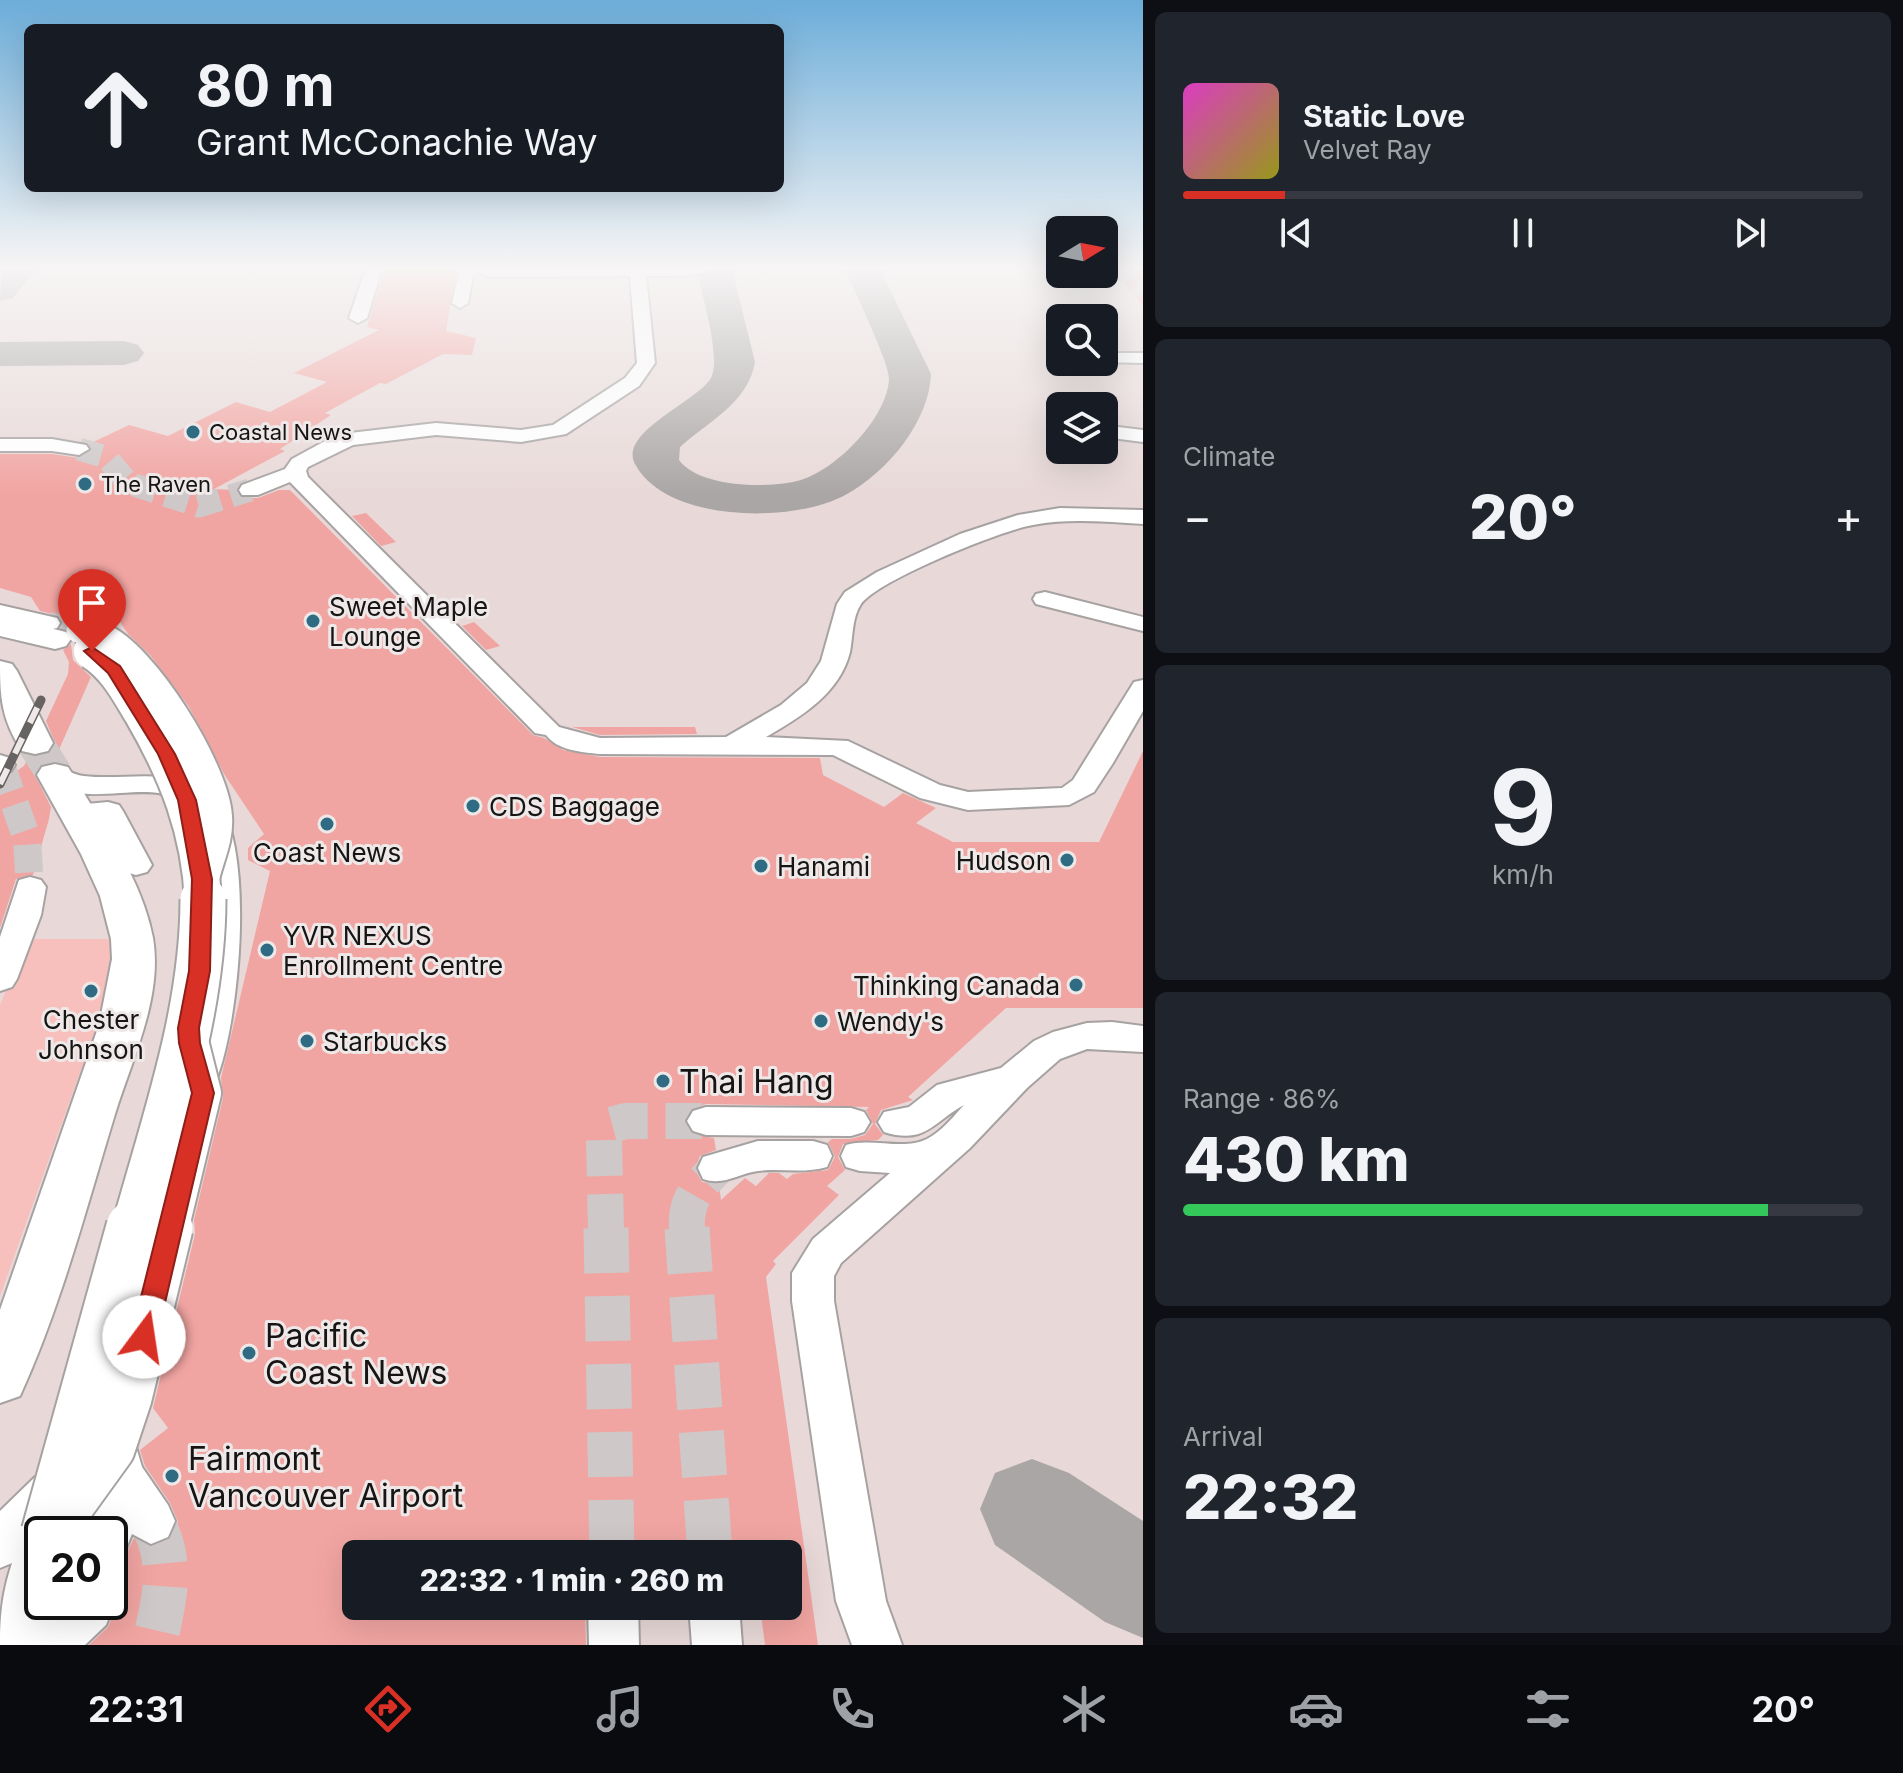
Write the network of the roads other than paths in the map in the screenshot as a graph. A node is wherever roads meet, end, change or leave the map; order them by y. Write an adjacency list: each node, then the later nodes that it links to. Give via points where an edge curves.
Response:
1 (645, 342): 8 (lane, via 644,369 632,382 564,428 521,436 426,429 350,439 299,463)
2 (1118, 358): 3 (lane)
3 (1143, 358)
4 (1118, 433): 5 (lane)
5 (1143, 436)
6 (0, 445): 7 (lane)
7 (79, 449)
8 (295, 473): 9 (lane); 18 (lane, via 552,731 600,746)
9 (250, 490)
10 (1143, 517): 18 (lane, via 1029,518 883,576 854,597 842,620 835,659 816,689)
11 (1045, 599): 13 (lane)
12 (0, 612): 15 (lane)
13 (1142, 624)
14 (0, 626): 15 (main road)
15 (68, 636): 24 (main road, bridge, via 115,670 183,790 204,901)
16 (0, 671): 19 (main road)
17 (1143, 688): 18 (lane, via 1084,786 1069,796 968,801 930,792 838,747)
18 (731, 746)
19 (45, 759): 20 (main road); 33 (lane, via 63,781 157,784 192,796 212,817 222,867 220,987)
20 (75, 812): 21 (lane, via 108,811); 32 (main road, via 124,907 133,948 130,978 30,1307)
21 (136, 865)
22 (30, 887): 23 (lane)
23 (0, 979)
24 (189, 1028): 34 (main road, bridge); 36 (lane, bridge, via 203,1093 121,1428)
25 (1143, 1039): 26 (lane, via 1068,1038 1046,1049)
26 (1014, 1079): 28 (lane, via 950,1095 923,1118); 29 (lane)
27 (706, 1121): 29 (lane, via 856,1139 927,1155)
28 (897, 1122)
29 (950, 1143): 43 (lane, via 827,1251 813,1273 813,1301 861,1601)
30 (813, 1156): 31 (lane, via 758,1156)
31 (717, 1168)
32 (0, 1378)
33 (115, 1416): 37 (lane, via 115,1461); 38 (lane, via 89,1459)
34 (77, 1443): 35 (main road, bridge); 37 (lane)
35 (56, 1516)
36 (64, 1516)
37 (130, 1527)
38 (0, 1544)
39 (613, 1620): 41 (lane)
40 (715, 1620): 42 (lane)
41 (614, 1645)
42 (717, 1645)
43 (877, 1645)

